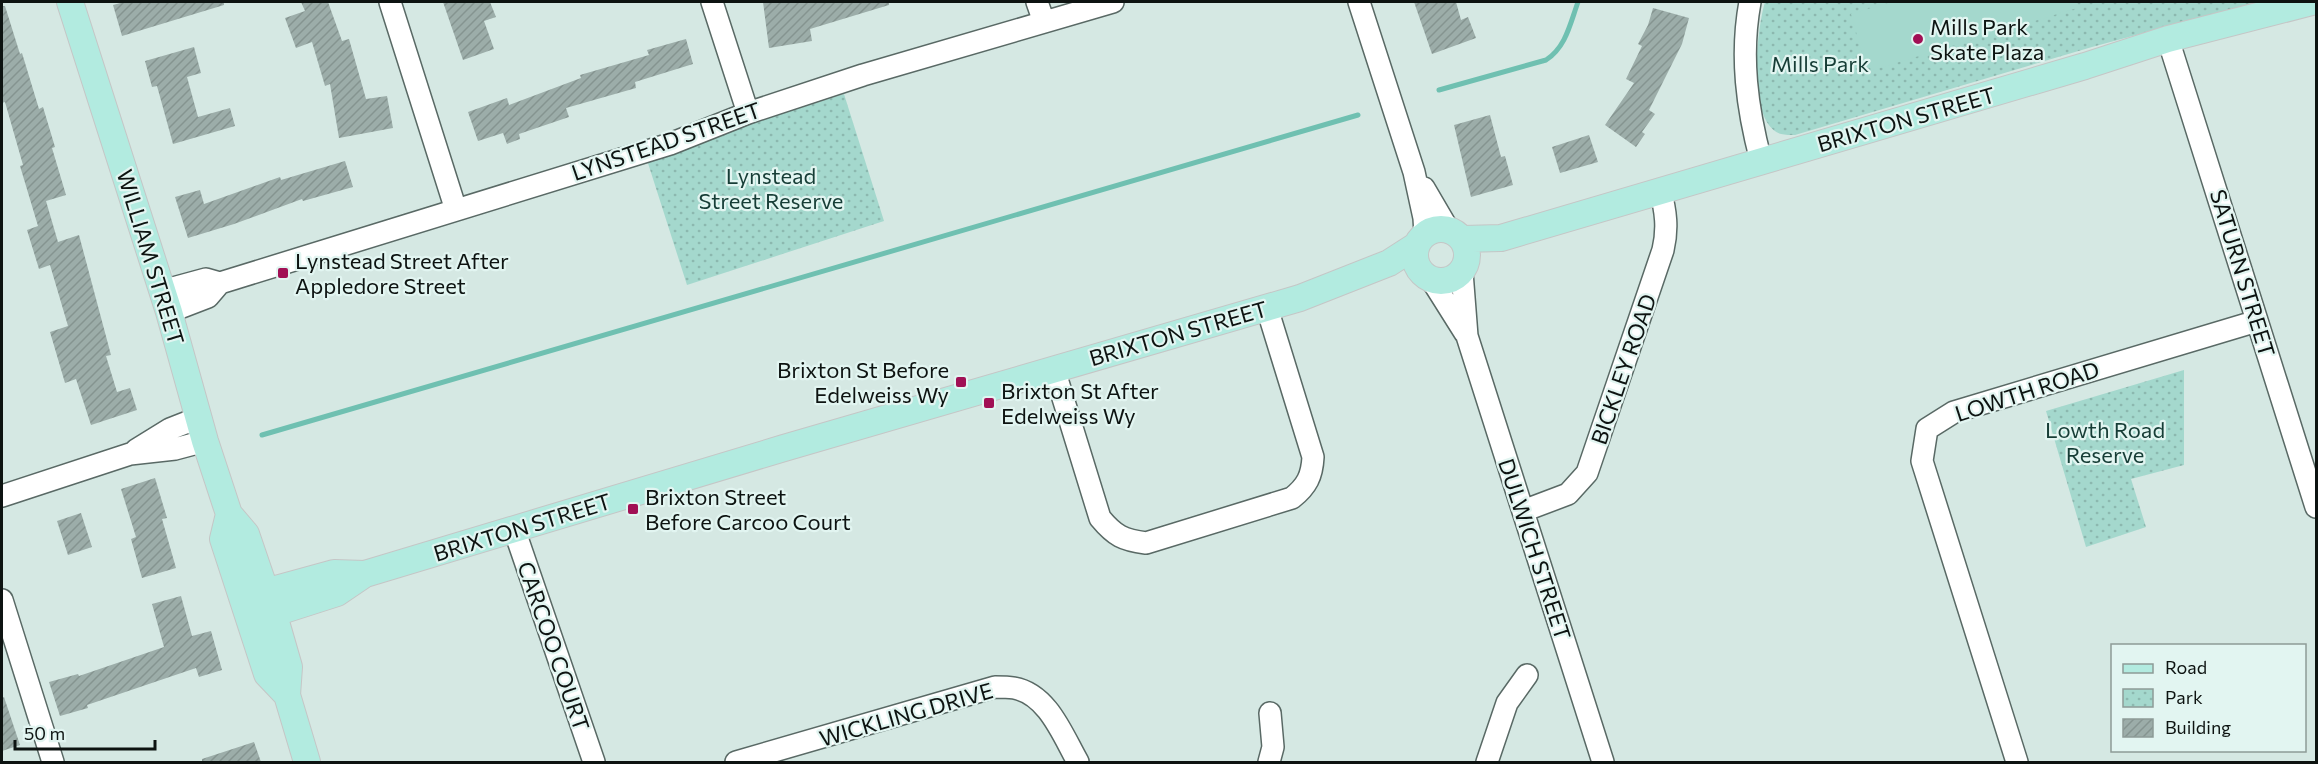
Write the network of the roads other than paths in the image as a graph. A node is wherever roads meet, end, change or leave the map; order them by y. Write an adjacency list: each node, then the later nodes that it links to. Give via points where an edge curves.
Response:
1 (70, 2): 20 (main road, WILLIAM STREET)
2 (390, 2): 14 (street)
3 (712, 2): 11 (street)
4 (1037, 2): 9 (street)
5 (1113, 2): 9 (street, LYNSTEAD STREET)
6 (1359, 2): 15 (street, via 1414,172 1424,218)
7 (1750, 2): 12 (street, via 1744,44 1745,77)
8 (2312, 2): 10 (main road, BRIXTON STREET)
9 (1044, 22): 11 (street, LYNSTEAD STREET)
10 (2168, 39): 12 (main road, BRIXTON STREET); 22 (street, SATURN STREET)
11 (748, 113): 14 (street, LYNSTEAD STREET, via 670,144)
12 (1761, 161): 13 (main road, BRIXTON STREET)
13 (1660, 190): 16 (main road, BRIXTON STREET); 28 (street, BICKLEY ROAD, via 1667,233 1663,250 1587,473 1568,494)
14 (456, 210): 20 (street, LYNSTEAD STREET, via 220,283 206,279)
15 (1438, 237): 16 (main road, BRIXTON STREET); 17 (main road, via 1467,247); 18 (main road, via 1415,260); 19 (main road, BRIXTON STREET, via 1389,263)
16 (1501, 238): 17 (main road, BRIXTON STREET)
17 (1464, 268): 18 (main road, via 1448,281); 23 (street, DULWICH STREET)
18 (1427, 277): 19 (main road, BRIXTON STREET, via 1396,278 1346,292); 23 (street, DULWICH STREET)
19 (1300, 298): 21 (main road, BRIXTON STREET)
20 (165, 301): 25 (main road, WILLIAM STREET)
21 (1267, 308): 24 (main road, BRIXTON STREET); 24 (street, via 1313,457 1312,474 1304,489 1292,498 1146,543 1127,541 1100,518)
22 (2257, 321): 27 (street, SATURN STREET); 42 (street, LOWTH ROAD, via 1954,412 1927,429 1922,461)
23 (1467, 336): 28 (street, DULWICH STREET)
24 (1054, 369): 29 (main road, BRIXTON STREET)
25 (202, 429): 26 (street, via 170,429 130,454); 31 (main road, WILLIAM STREET, via 229,514 223,540)
26 (2, 496)
27 (2316, 507)
28 (1523, 510): 41 (street, DULWICH STREET)
29 (514, 529): 31 (main road, BRIXTON STREET, via 365,574 334,573); 36 (street, CARCOO COURT)
30 (2, 600): 34 (street)
31 (258, 606): 35 (main road, WILLIAM STREET, via 289,667 287,695)
32 (1527, 675): 40 (street, via 1507,703)
33 (1270, 713): 39 (street, via 1273,747)
34 (53, 762)
35 (307, 762)
36 (594, 762)
37 (736, 762): 38 (street, WICKLING DRIVE, via 995,687 1016,688 1045,706)
38 (1078, 762)
39 (1269, 762)
40 (1487, 762)
41 (1603, 762)
42 (2018, 762)

